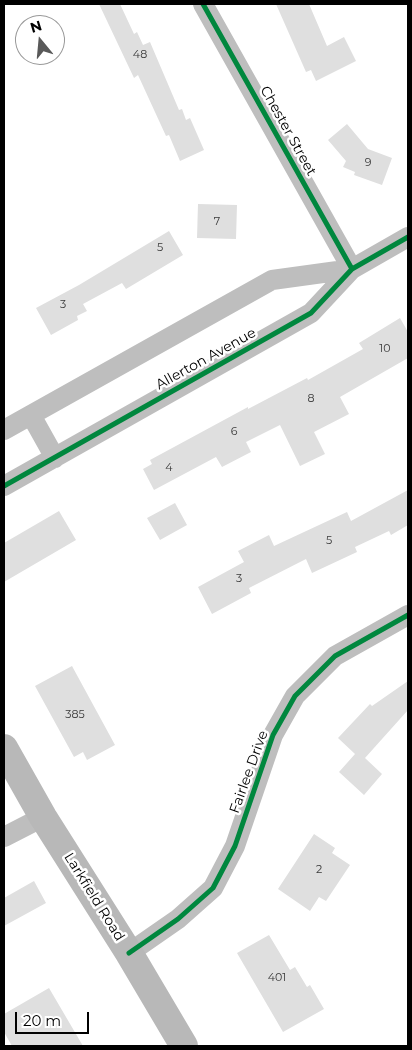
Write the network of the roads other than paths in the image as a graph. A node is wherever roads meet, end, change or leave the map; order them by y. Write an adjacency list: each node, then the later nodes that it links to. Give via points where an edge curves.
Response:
1 (203, 4): 3 (street, Chester Street)
2 (408, 237): 3 (street, Allerton Avenue)
3 (352, 269): 4 (street, Allerton Avenue, via 272,280); 6 (street, Allerton Avenue, via 311,313)
4 (31, 415): 5 (street, Allerton Avenue); 6 (street)
5 (4, 430)
6 (55, 458): 7 (street, Allerton Avenue)
7 (4, 486)
8 (408, 615): 12 (street, Fairlee Drive, via 335,656 295,696 273,735 235,846 213,888 178,919)
9 (4, 748): 10 (main road, Larkfield Road)
10 (43, 817): 11 (street); 12 (main road, Larkfield Road)
11 (4, 837)
12 (129, 953): 13 (main road, Larkfield Road)
13 (184, 1046)

